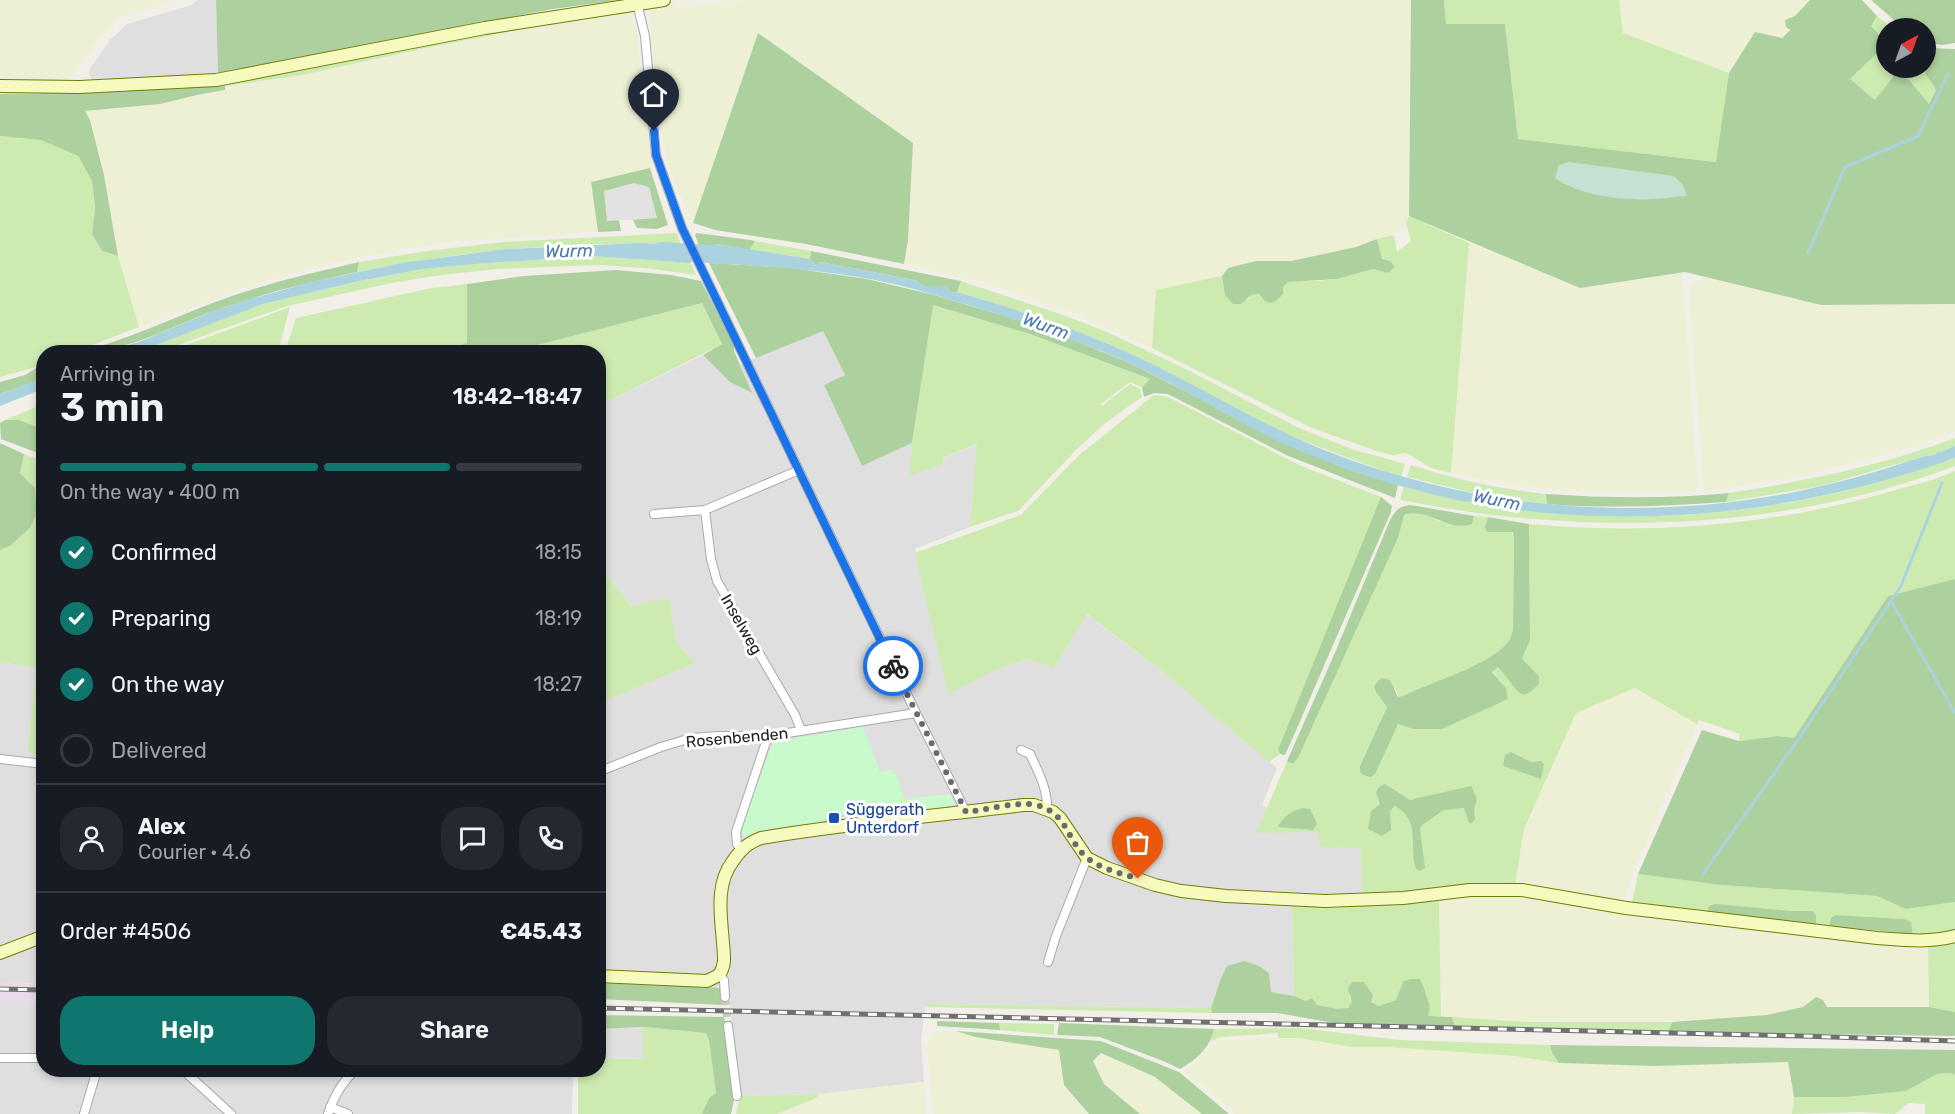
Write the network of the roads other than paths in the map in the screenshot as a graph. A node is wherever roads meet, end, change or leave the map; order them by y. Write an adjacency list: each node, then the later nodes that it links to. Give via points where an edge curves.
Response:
1 (664, 0): 2 (main road)
2 (636, 2): 3 (main road, via 216,80 80,87); 4 (street, via 645,36 656,155 682,228)
3 (0, 86)
4 (799, 470): 5 (street); 7 (street)
5 (705, 510): 6 (street); 8 (street, Inselweg, via 717,581)
6 (654, 514)
7 (916, 713): 8 (street, Rosenbenden); 15 (street)
8 (801, 730): 9 (street, Rosenbenden)
9 (768, 736): 13 (street, Rosenbenden, via 691,738); 16 (street, via 736,832)
10 (1021, 750): 14 (street, via 1030,754 1040,776)
11 (0, 759): 12 (street)
12 (36, 763)
13 (606, 769)
14 (1047, 809): 15 (main road, via 1023,804); 17 (main road, via 1060,818)
15 (966, 812): 16 (main road, via 767,837)
16 (741, 849): 22 (main road, via 722,880 724,960)
17 (1087, 858): 18 (main road, via 1155,885 1228,897 1325,902 1522,890 1626,908 1854,935 1915,941); 21 (street)
18 (1955, 936)
19 (36, 939): 20 (main road)
20 (0, 953)
21 (1047, 962)
22 (719, 975): 23 (main road, via 707,981); 24 (street, via 724,980)
23 (606, 976)
24 (725, 997)
25 (728, 1026): 31 (street)
26 (0, 1058): 27 (street)
27 (36, 1058)
28 (95, 1077): 33 (street)
29 (191, 1077): 34 (street)
30 (349, 1077): 32 (street, via 336,1093)
31 (737, 1096)
32 (329, 1111): 35 (street)
33 (84, 1114)
34 (231, 1114)
35 (348, 1114)

